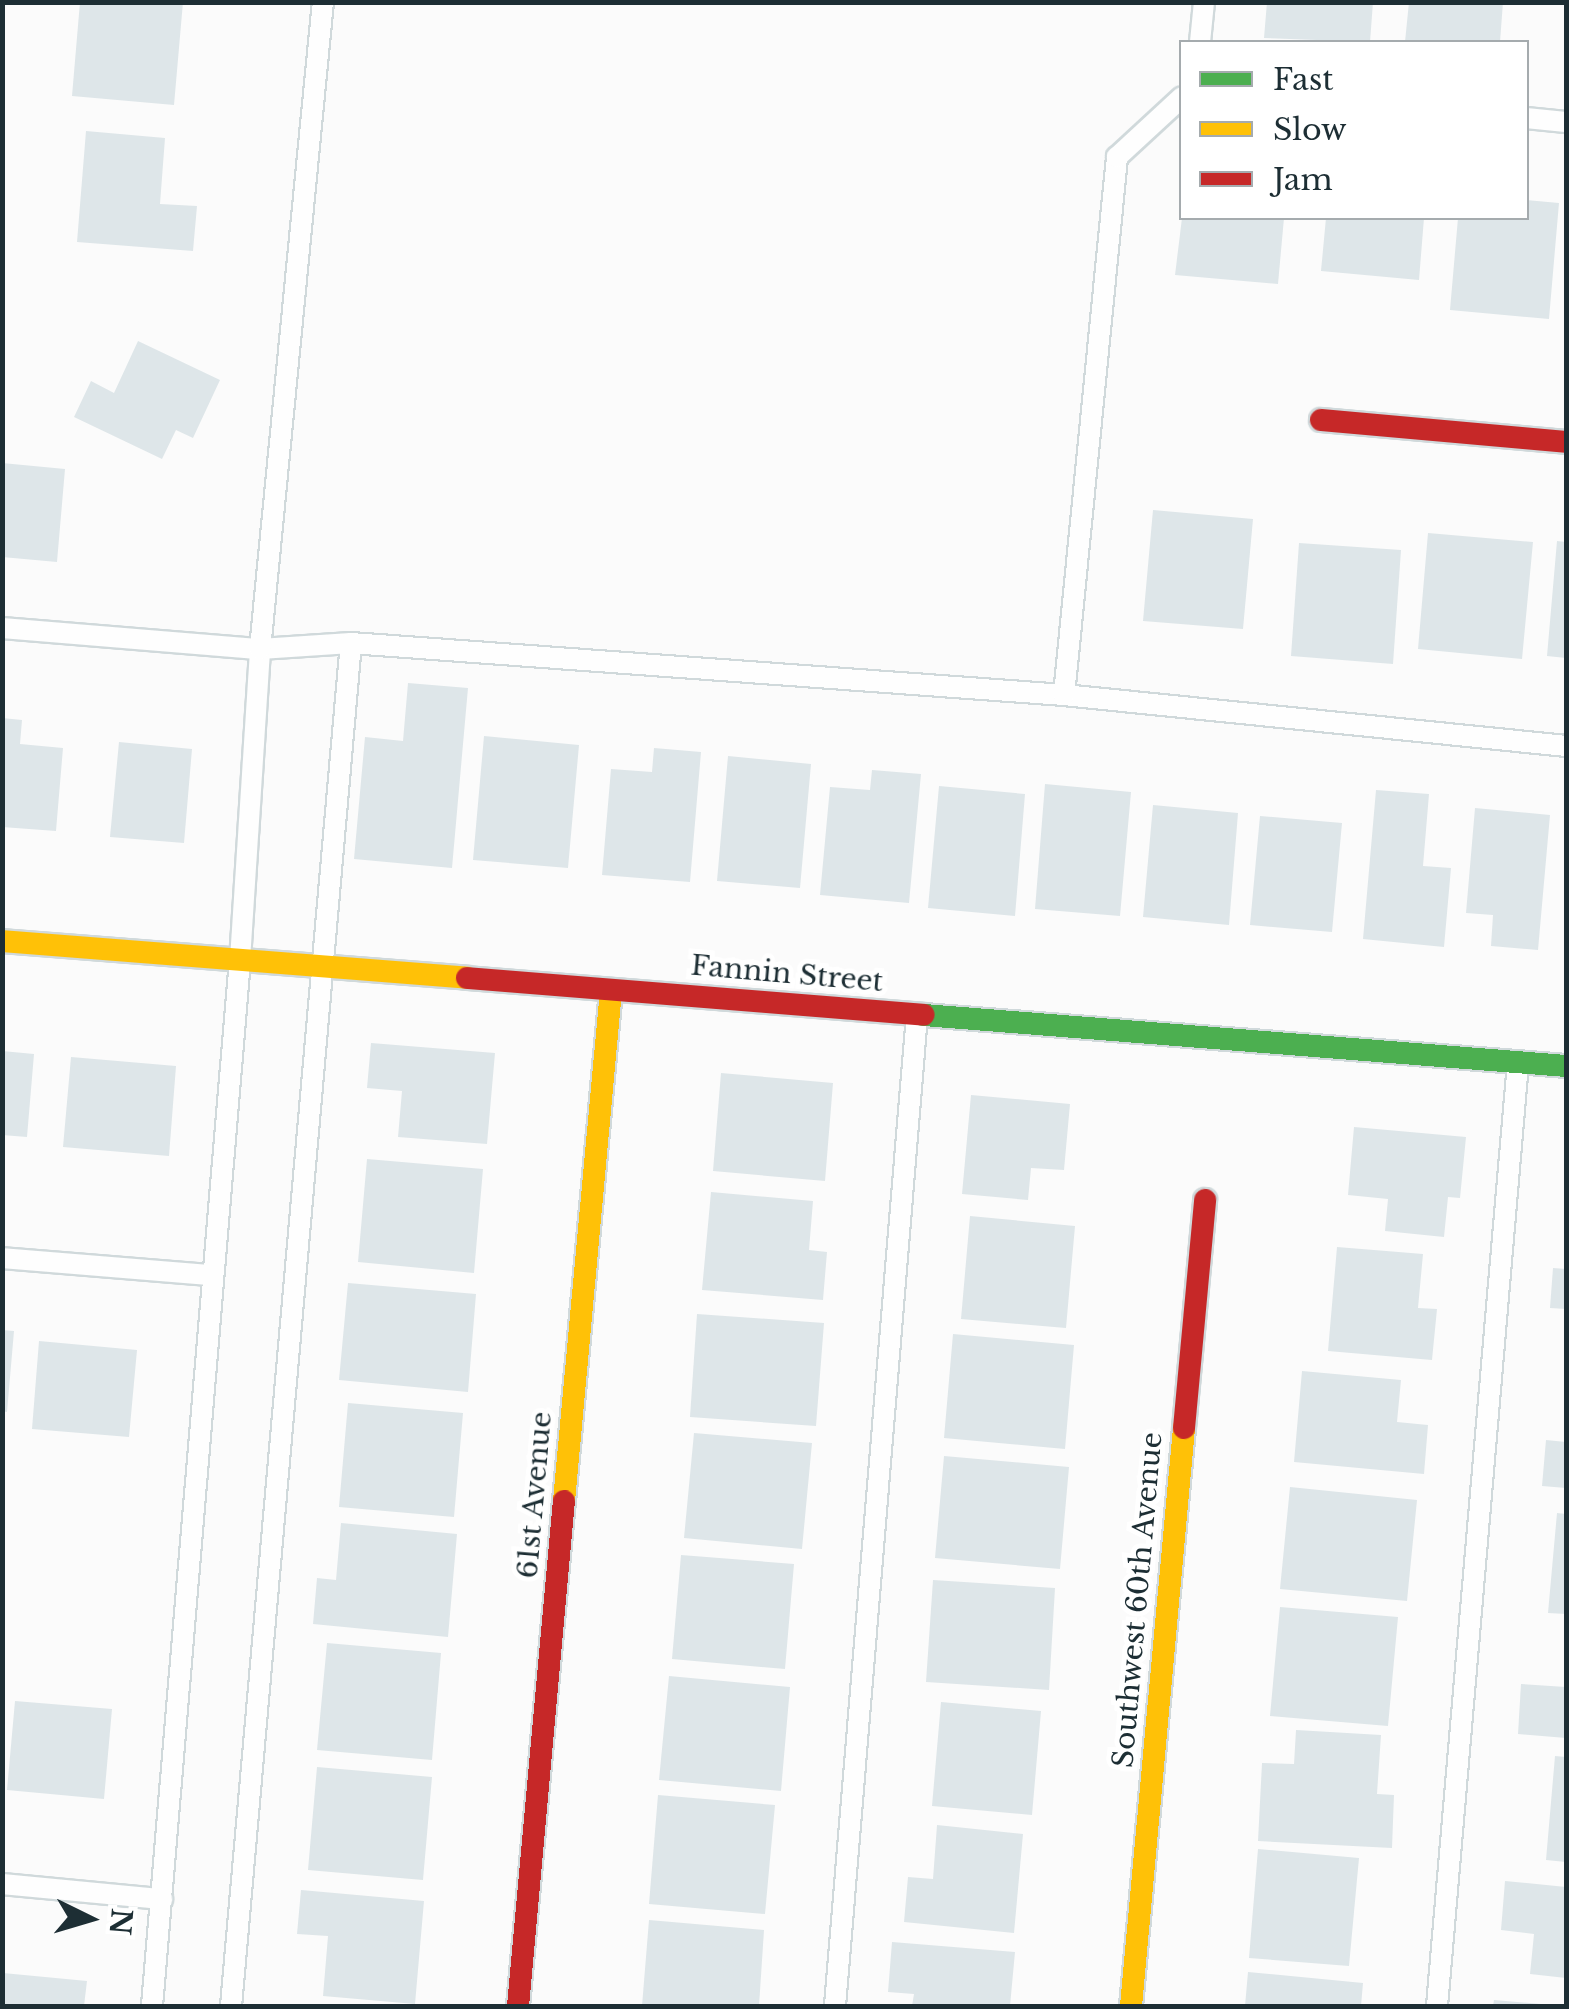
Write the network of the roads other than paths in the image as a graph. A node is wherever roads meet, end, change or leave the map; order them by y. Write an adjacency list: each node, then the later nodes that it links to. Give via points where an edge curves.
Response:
1 (323, 2): 11 (lane)
2 (1204, 2): 3 (lane)
3 (1200, 40)
4 (1179, 100): 12 (lane, via 1118,157)
5 (1529, 118): 6 (lane)
6 (1566, 122)
7 (1321, 420): 8 (street)
8 (1566, 442)
9 (2, 628): 11 (lane)
10 (351, 643): 11 (lane); 12 (lane); 16 (lane)
11 (260, 650): 15 (lane)
12 (1064, 696): 13 (lane)
13 (1566, 746)
14 (2, 942): 15 (street, Fannin Street)
15 (240, 960): 16 (street, Fannin Street); 23 (lane)
16 (322, 967): 17 (street, Fannin Street); 27 (lane)
17 (611, 990): 18 (street, Fannin Street); 28 (street, 61st Avenue)
18 (918, 1014): 19 (street, Fannin Street); 29 (lane)
19 (1518, 1062): 20 (street, Fannin Street); 31 (lane)
20 (1566, 1066)
21 (1205, 1200): 30 (street, Southwest 60th Avenue)
22 (2, 1258): 23 (lane)
23 (211, 1275): 25 (lane)
24 (2, 1884): 25 (lane)
25 (162, 1899): 26 (lane)
26 (152, 2006)
27 (231, 2006)
28 (518, 2006)
29 (835, 2006)
30 (1131, 2006)
31 (1438, 2006)

